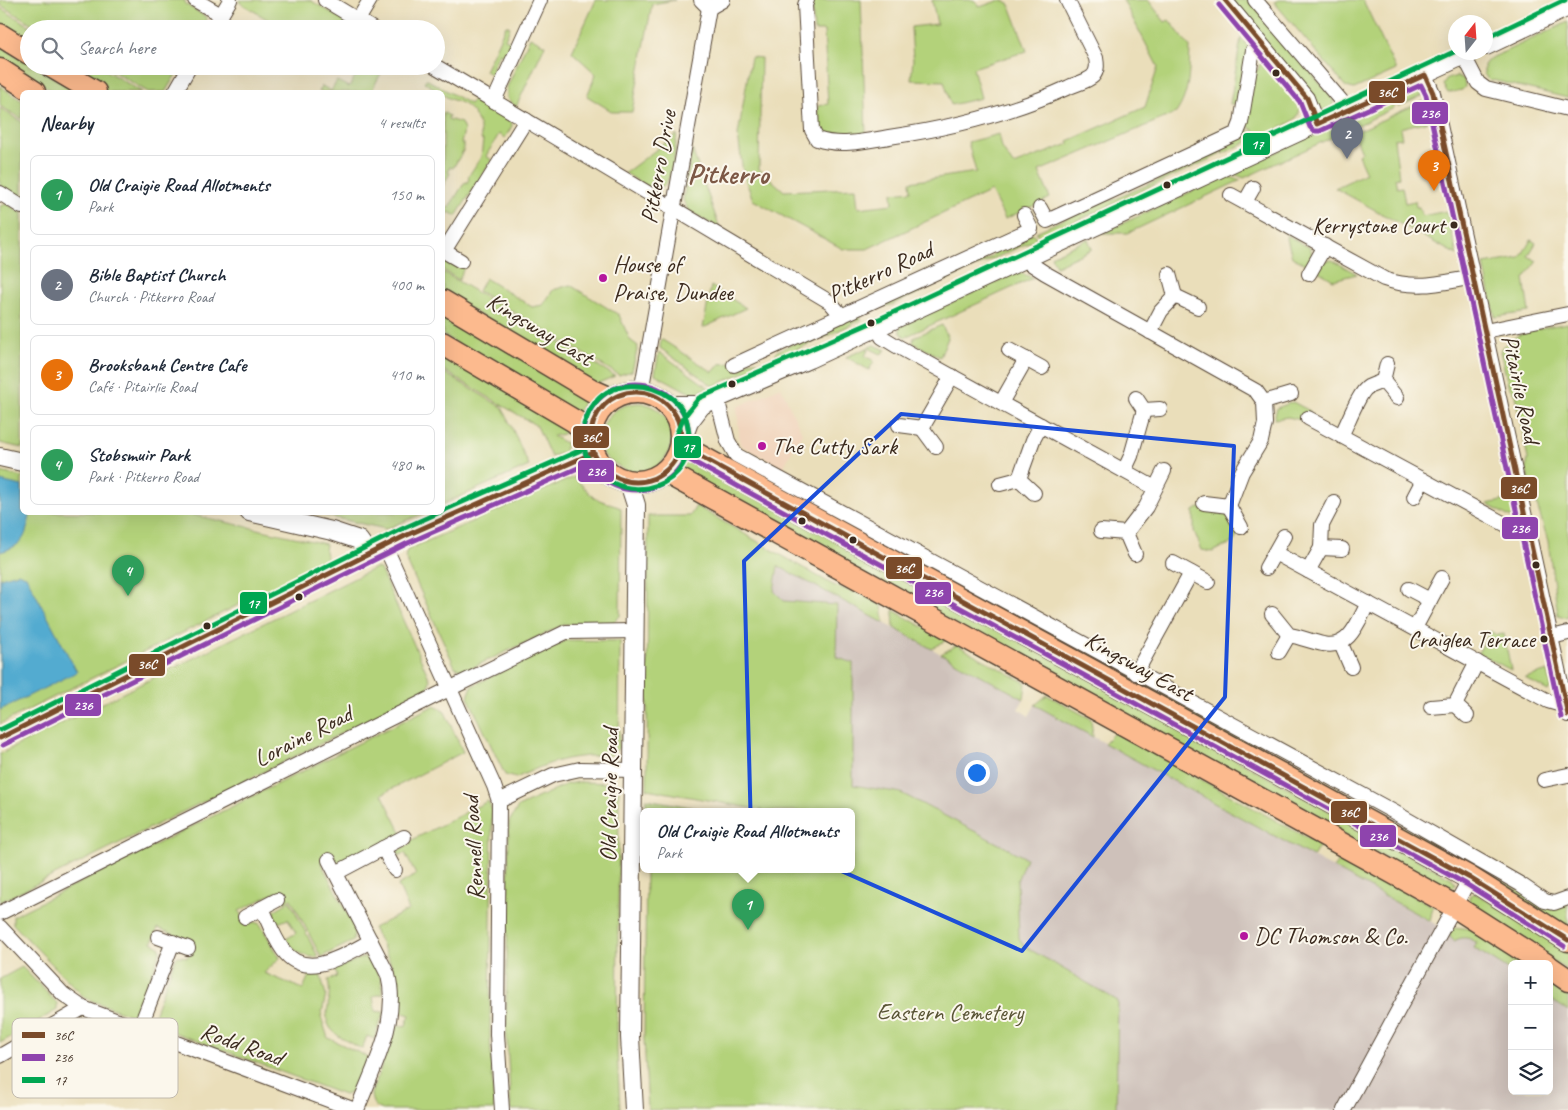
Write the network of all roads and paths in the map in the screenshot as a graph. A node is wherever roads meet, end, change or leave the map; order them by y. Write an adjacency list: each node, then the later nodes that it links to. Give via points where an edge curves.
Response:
1 (195, 0): 13 (street)
2 (230, 0): 13 (street)
3 (326, 0): 15 (street)
4 (370, 0): 15 (street)
5 (540, 0): 30 (street)
6 (723, 0): 11 (street, Pitkerro Drive)
7 (807, 0): 8 (street, via 812,130 817,139 828,143 927,132 977,120 1052,95 1092,76 1097,68 1096,58)
8 (1067, 0)
9 (1225, 0): 17 (street)
10 (1255, 0): 32 (street)
11 (705, 4): 40 (street, Pitkerro Drive)
12 (1568, 7): 18 (street)
13 (221, 15): 14 (street)
14 (218, 20)
15 (358, 20)
16 (0, 35): 19 (highway)
17 (1260, 41): 34 (street, via 1307,98); 41 (street, via 1253,50 1237,133 1047,221)
18 (1493, 43)
19 (20, 47)
20 (1455, 60): 26 (street, Pitkerro Road)
21 (1469, 60): 31 (street, via 1478,83 1486,89)
22 (0, 70): 27 (highway)
23 (445, 72): 30 (street)
24 (67, 75): 28 (highway)
25 (185, 75): 29 (street)
26 (1425, 75): 32 (street, Pitkerro Road); 50 (street, Pitairlie Road, via 1433,93)
27 (31, 90)
28 (92, 90)
29 (176, 90)
30 (494, 102): 33 (street)
31 (1568, 109)
32 (1349, 110): 34 (street, Pitkerro Road)
33 (526, 120): 40 (street); 44 (street)
34 (1317, 124): 46 (street, Pitkerro Road)
35 (1252, 188): 38 (street)
36 (0, 193): 39 (street)
37 (1231, 195): 38 (street)
38 (1245, 202): 43 (street)
39 (20, 206)
40 (673, 208): 55 (street, via 830,302); 67 (street, Pitkerro Drive)
41 (1040, 208)
42 (1024, 215): 55 (street, Pitkerro Road, via 1031,229)
43 (1325, 246): 49 (street); 50 (street, via 1384,279 1400,284 1431,285)
44 (445, 248)
45 (445, 252): 47 (street)
46 (1025, 260): 56 (street, Pitkerro Road); 58 (street)
47 (461, 261)
48 (1169, 274): 51 (street)
49 (1310, 274)
50 (1473, 277): 57 (street, Pitairlie Road)
51 (1175, 296): 53 (street); 58 (street, via 1161,311)
52 (445, 303): 71 (highway, Kingsway East)
53 (1198, 307)
54 (1568, 314): 57 (street)
55 (842, 316): 63 (street, Pitkerro Road)
56 (878, 328): 65 (street, via 882,337); 72 (street, Pitkerro Road)
57 (1485, 331): 103 (street, Pitairlie Road)
58 (1150, 332): 73 (street, via 1244,382)
59 (445, 344): 84 (highway, via 576,422)
60 (1009, 350): 61 (street)
61 (1026, 359): 64 (street); 74 (street)
62 (1387, 364): 66 (street)
63 (734, 365)
64 (1042, 368)
65 (952, 376): 74 (street); 81 (street)
66 (1383, 381): 70 (street); 82 (street, via 1366,388 1358,398)
67 (642, 392): 71 (highway); 75 (highway, via 660,398)
68 (1291, 394): 73 (street)
69 (1136, 398): 77 (street)
70 (1397, 398)
71 (611, 399): 84 (highway, via 595,416)
72 (709, 402): 75 (street, Pitkerro Road); 83 (street, via 689,422); 132 (street, Kingsway East, via 736,455)
73 (1264, 402): 100 (street, via 1261,442 1242,472)
74 (1001, 403): 80 (street)
75 (668, 405): 83 (highway, via 678,418)
76 (1160, 409): 77 (street)
77 (1144, 410): 88 (street)
78 (1308, 418): 82 (street)
79 (899, 425): 81 (street)
80 (1041, 425): 88 (street); 91 (street)
81 (922, 428): 85 (street)
82 (1341, 436): 92 (street)
83 (681, 444): 90 (highway, via 676,460); 148 (highway, Kingsway East)
84 (591, 446): 93 (highway, via 598,463 617,479); 107 (street)
85 (936, 447)
86 (0, 457): 87 (street)
87 (20, 462)
88 (1124, 471): 95 (street)
89 (1164, 471): 95 (street)
90 (666, 472): 93 (highway, via 649,482); 151 (highway)
91 (1019, 479): 94 (street); 96 (street)
92 (1423, 480): 97 (street); 103 (street, via 1520,532)
93 (629, 483): 124 (street, Old Craigie Road, via 636,505)
94 (1000, 484)
95 (1155, 488): 105 (street, via 1146,507)
96 (1034, 493)
97 (1414, 497)
98 (1334, 502): 108 (street, via 1322,525)
99 (1204, 503): 100 (street)
100 (1229, 506): 102 (street)
101 (261, 515): 111 (street, via 359,540)
102 (1241, 527)
103 (1528, 530): 127 (street, Pitairlie Road)
104 (1101, 531): 105 (street)
105 (1126, 533): 112 (street)
106 (1284, 536): 110 (street)
107 (385, 546): 111 (street); 133 (street, Rennell Road)
108 (1321, 548): 109 (street); 115 (street)
109 (1342, 550)
110 (1275, 552): 114 (street); 115 (street)
111 (369, 554): 138 (street)
112 (1135, 554)
113 (1173, 563): 116 (street)
114 (1266, 568)
115 (1308, 571): 121 (street)
116 (1191, 573): 118 (street); 132 (street)
117 (1442, 578): 120 (street)
118 (1208, 582)
119 (1409, 589): 120 (street)
120 (1430, 600): 123 (street)
121 (1368, 603): 123 (street); 128 (street, via 1351,634)
122 (1272, 614): 126 (street)
123 (1414, 628): 130 (street)
124 (635, 631): 133 (street, Loraine Road, via 566,632); 139 (street, Old Craigie Road)
125 (1568, 633): 127 (street)
126 (1289, 636): 128 (street, via 1307,638 1324,645); 129 (street)
127 (1552, 637): 136 (street, Pitairlie Road)
128 (1341, 644): 131 (street)
129 (1279, 652)
130 (1477, 662): 134 (street); 136 (street)
131 (1351, 667)
132 (1136, 673): 149 (street, Kingsway East, via 1394,812 1545,901 1554,903)
133 (449, 688): 142 (street, Rennell Road); 153 (street, Loraine Road)
134 (1455, 705): 135 (street); 137 (street)
135 (1431, 707)
136 (1567, 709)
137 (1467, 716)
138 (0, 738)
139 (633, 770): 142 (street, via 580,769 553,775); 173 (street, Old Craigie Road, via 630,1037)
140 (1568, 776): 141 (street)
141 (1544, 780)
142 (499, 802): 172 (street, Rennell Road, via 497,1034)
143 (404, 838): 144 (street)
144 (383, 848): 146 (street); 147 (street)
145 (329, 860): 147 (street)
146 (395, 870)
147 (336, 873): 158 (street)
148 (1470, 878): 151 (street); 157 (highway, Kingsway East)
149 (1568, 898)
150 (277, 900): 152 (street)
151 (1454, 906): 161 (highway); 174 (street)
152 (262, 908): 154 (street); 158 (street, via 283,951 308,965 334,960)
153 (0, 913)
154 (245, 917)
155 (0, 926): 164 (street, Rodd Road, via 63,994)
156 (158, 937): 159 (street)
157 (1568, 940)
158 (371, 941): 171 (street, via 388,975 393,1005 390,1022)
159 (173, 942): 160 (street); 167 (street)
160 (188, 948)
161 (1539, 960)
162 (1553, 970): 163 (highway)
163 (1568, 980)
164 (83, 1008): 165 (street); 166 (street, Rodd Road)
165 (66, 1018)
166 (108, 1018)
167 (144, 1018)
168 (178, 1044): 171 (street, Rodd Road)
169 (12, 1049): 170 (street)
170 (0, 1056)
171 (356, 1110)
172 (502, 1110)
173 (634, 1110)
174 (1344, 1110)

